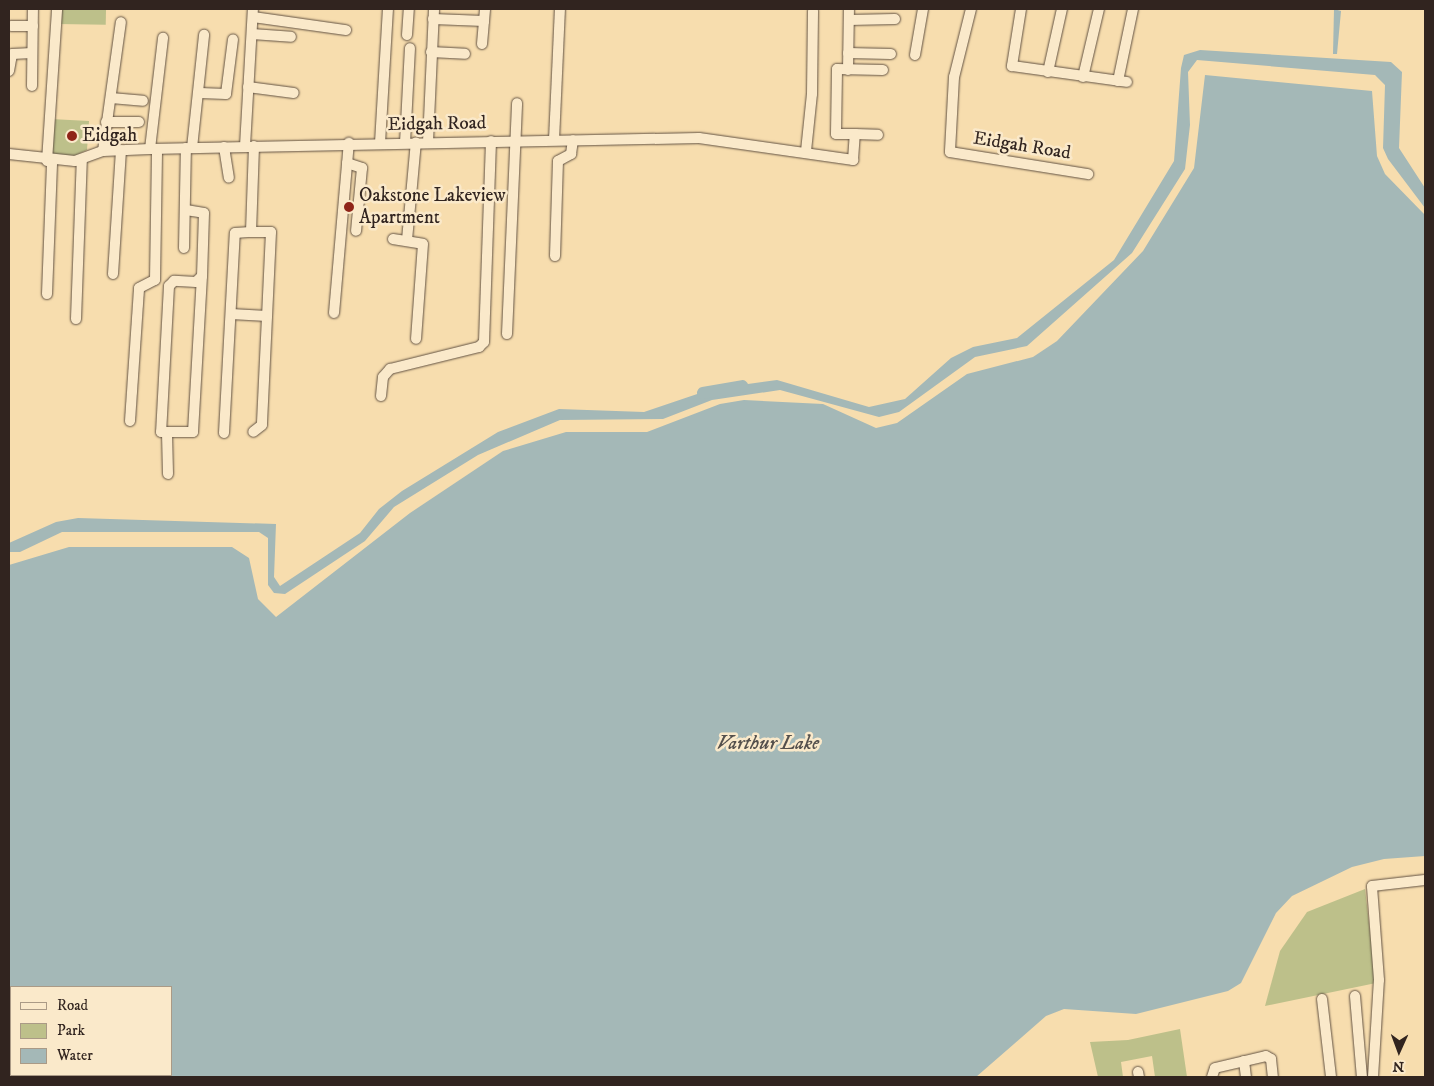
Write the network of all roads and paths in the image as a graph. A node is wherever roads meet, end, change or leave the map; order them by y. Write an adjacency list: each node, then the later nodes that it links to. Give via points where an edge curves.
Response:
1 (33, 9): 22 (street)
2 (57, 9): 72 (street)
3 (388, 9): 62 (street)
4 (408, 9): 26 (street)
5 (485, 9): 19 (street)
6 (560, 9): 54 (street)
7 (849, 9): 18 (street)
8 (922, 9): 37 (street)
9 (971, 9): 74 (street, Eidgah Road, via 954,77 950,152)
10 (1021, 9): 41 (street, via 1010,64)
11 (1062, 9): 41 (street)
12 (1098, 9): 42 (street)
13 (1133, 9): 42 (street, via 1122,82)
14 (813, 11): 69 (street, via 812,94)
15 (253, 13): 23 (street); 24 (street)
16 (433, 14): 19 (street); 32 (street)
17 (895, 19): 18 (street)
18 (849, 20): 33 (street)
19 (484, 21): 30 (street)
20 (121, 22): 47 (street)
21 (11, 26): 22 (street)
22 (34, 26): 34 (street)
23 (346, 30)
24 (252, 34): 27 (street); 44 (street)
25 (204, 35): 46 (street)
26 (407, 35)
27 (291, 37)
28 (163, 38): 66 (street)
29 (233, 39): 46 (street, via 226,94)
30 (482, 44)
31 (410, 48): 59 (street)
32 (431, 52): 35 (street); 61 (street)
33 (848, 53): 36 (street); 38 (street)
34 (32, 54): 40 (street, via 12,54); 43 (street)
35 (465, 54)
36 (892, 54)
37 (915, 55)
38 (848, 70): 39 (street); 52 (street, via 838,69 836,134)
39 (883, 70)
40 (9, 71)
41 (1048, 72): 42 (street)
42 (1083, 77)
43 (32, 86)
44 (248, 86): 45 (street); 63 (street)
45 (294, 92)
46 (200, 93): 65 (street)
47 (111, 98): 48 (street); 50 (street)
48 (143, 101)
49 (517, 103): 57 (street)
50 (106, 122): 51 (street); 68 (street)
51 (139, 122)
52 (854, 134): 53 (street); 69 (street, Eidgah Road, via 853,160)
53 (878, 135)
54 (554, 140): 55 (street, Eidgah Road); 57 (street, Eidgah Road)
55 (573, 140): 69 (street, Eidgah Road, via 699,138); 82 (street, via 573,151 558,160)
56 (491, 141): 57 (street, Eidgah Road); 61 (street, Eidgah Road); 92 (street, via 484,342 479,347 390,369 384,377)
57 (516, 141): 90 (street)
58 (349, 142): 62 (street, Eidgah Road); 63 (street, Eidgah Road); 73 (street)
59 (405, 142): 60 (street, Eidgah Road); 62 (street, Eidgah Road)
60 (416, 142): 61 (street, Eidgah Road); 80 (street)
61 (428, 142)
62 (380, 143)
63 (249, 146): 64 (street, Eidgah Road); 78 (street)
64 (224, 147): 65 (street, Eidgah Road); 75 (street)
65 (189, 148): 66 (street, Eidgah Road); 76 (street)
66 (153, 149): 67 (street, Eidgah Road); 93 (street, via 155,280 139,288)
67 (121, 150): 68 (street, Eidgah Road); 83 (street)
68 (103, 151): 71 (street, Eidgah Road)
69 (806, 151)
70 (9, 154): 72 (street, Eidgah Road)
71 (82, 159): 72 (street, Eidgah Road); 89 (street)
72 (50, 161): 85 (street)
73 (347, 163): 77 (street, via 362,168); 86 (street)
74 (1088, 174)
75 (229, 178)
76 (186, 210): 81 (street); 84 (street, via 204,214)
77 (356, 231)
78 (252, 232): 87 (street, via 235,233); 88 (street, via 271,232)
79 (394, 239): 80 (street)
80 (407, 240): 91 (street, via 423,244)
81 (184, 248)
82 (555, 256)
83 (113, 274)
84 (202, 276): 95 (street, via 193,432); 95 (street, via 196,282 174,281 169,286 159,428)
85 (47, 294)
86 (334, 313)
87 (231, 314): 88 (street); 96 (street)
88 (267, 316): 94 (street, via 262,425)
89 (76, 319)
90 (507, 334)
91 (416, 339)
92 (382, 396)
93 (130, 421)
94 (253, 432)
95 (167, 433): 97 (street)
96 (224, 433)
97 (168, 474)
98 (1425, 880): 106 (street, via 1372,886 1379,980)
99 (1355, 996): 106 (street)
100 (1322, 999): 105 (street)
101 (1244, 1060): 102 (street, via 1215,1068); 103 (street); 104 (street, via 1269,1056)
102 (1212, 1077)
103 (1246, 1077)
104 (1273, 1077)
105 (1330, 1077)
106 (1368, 1077)

